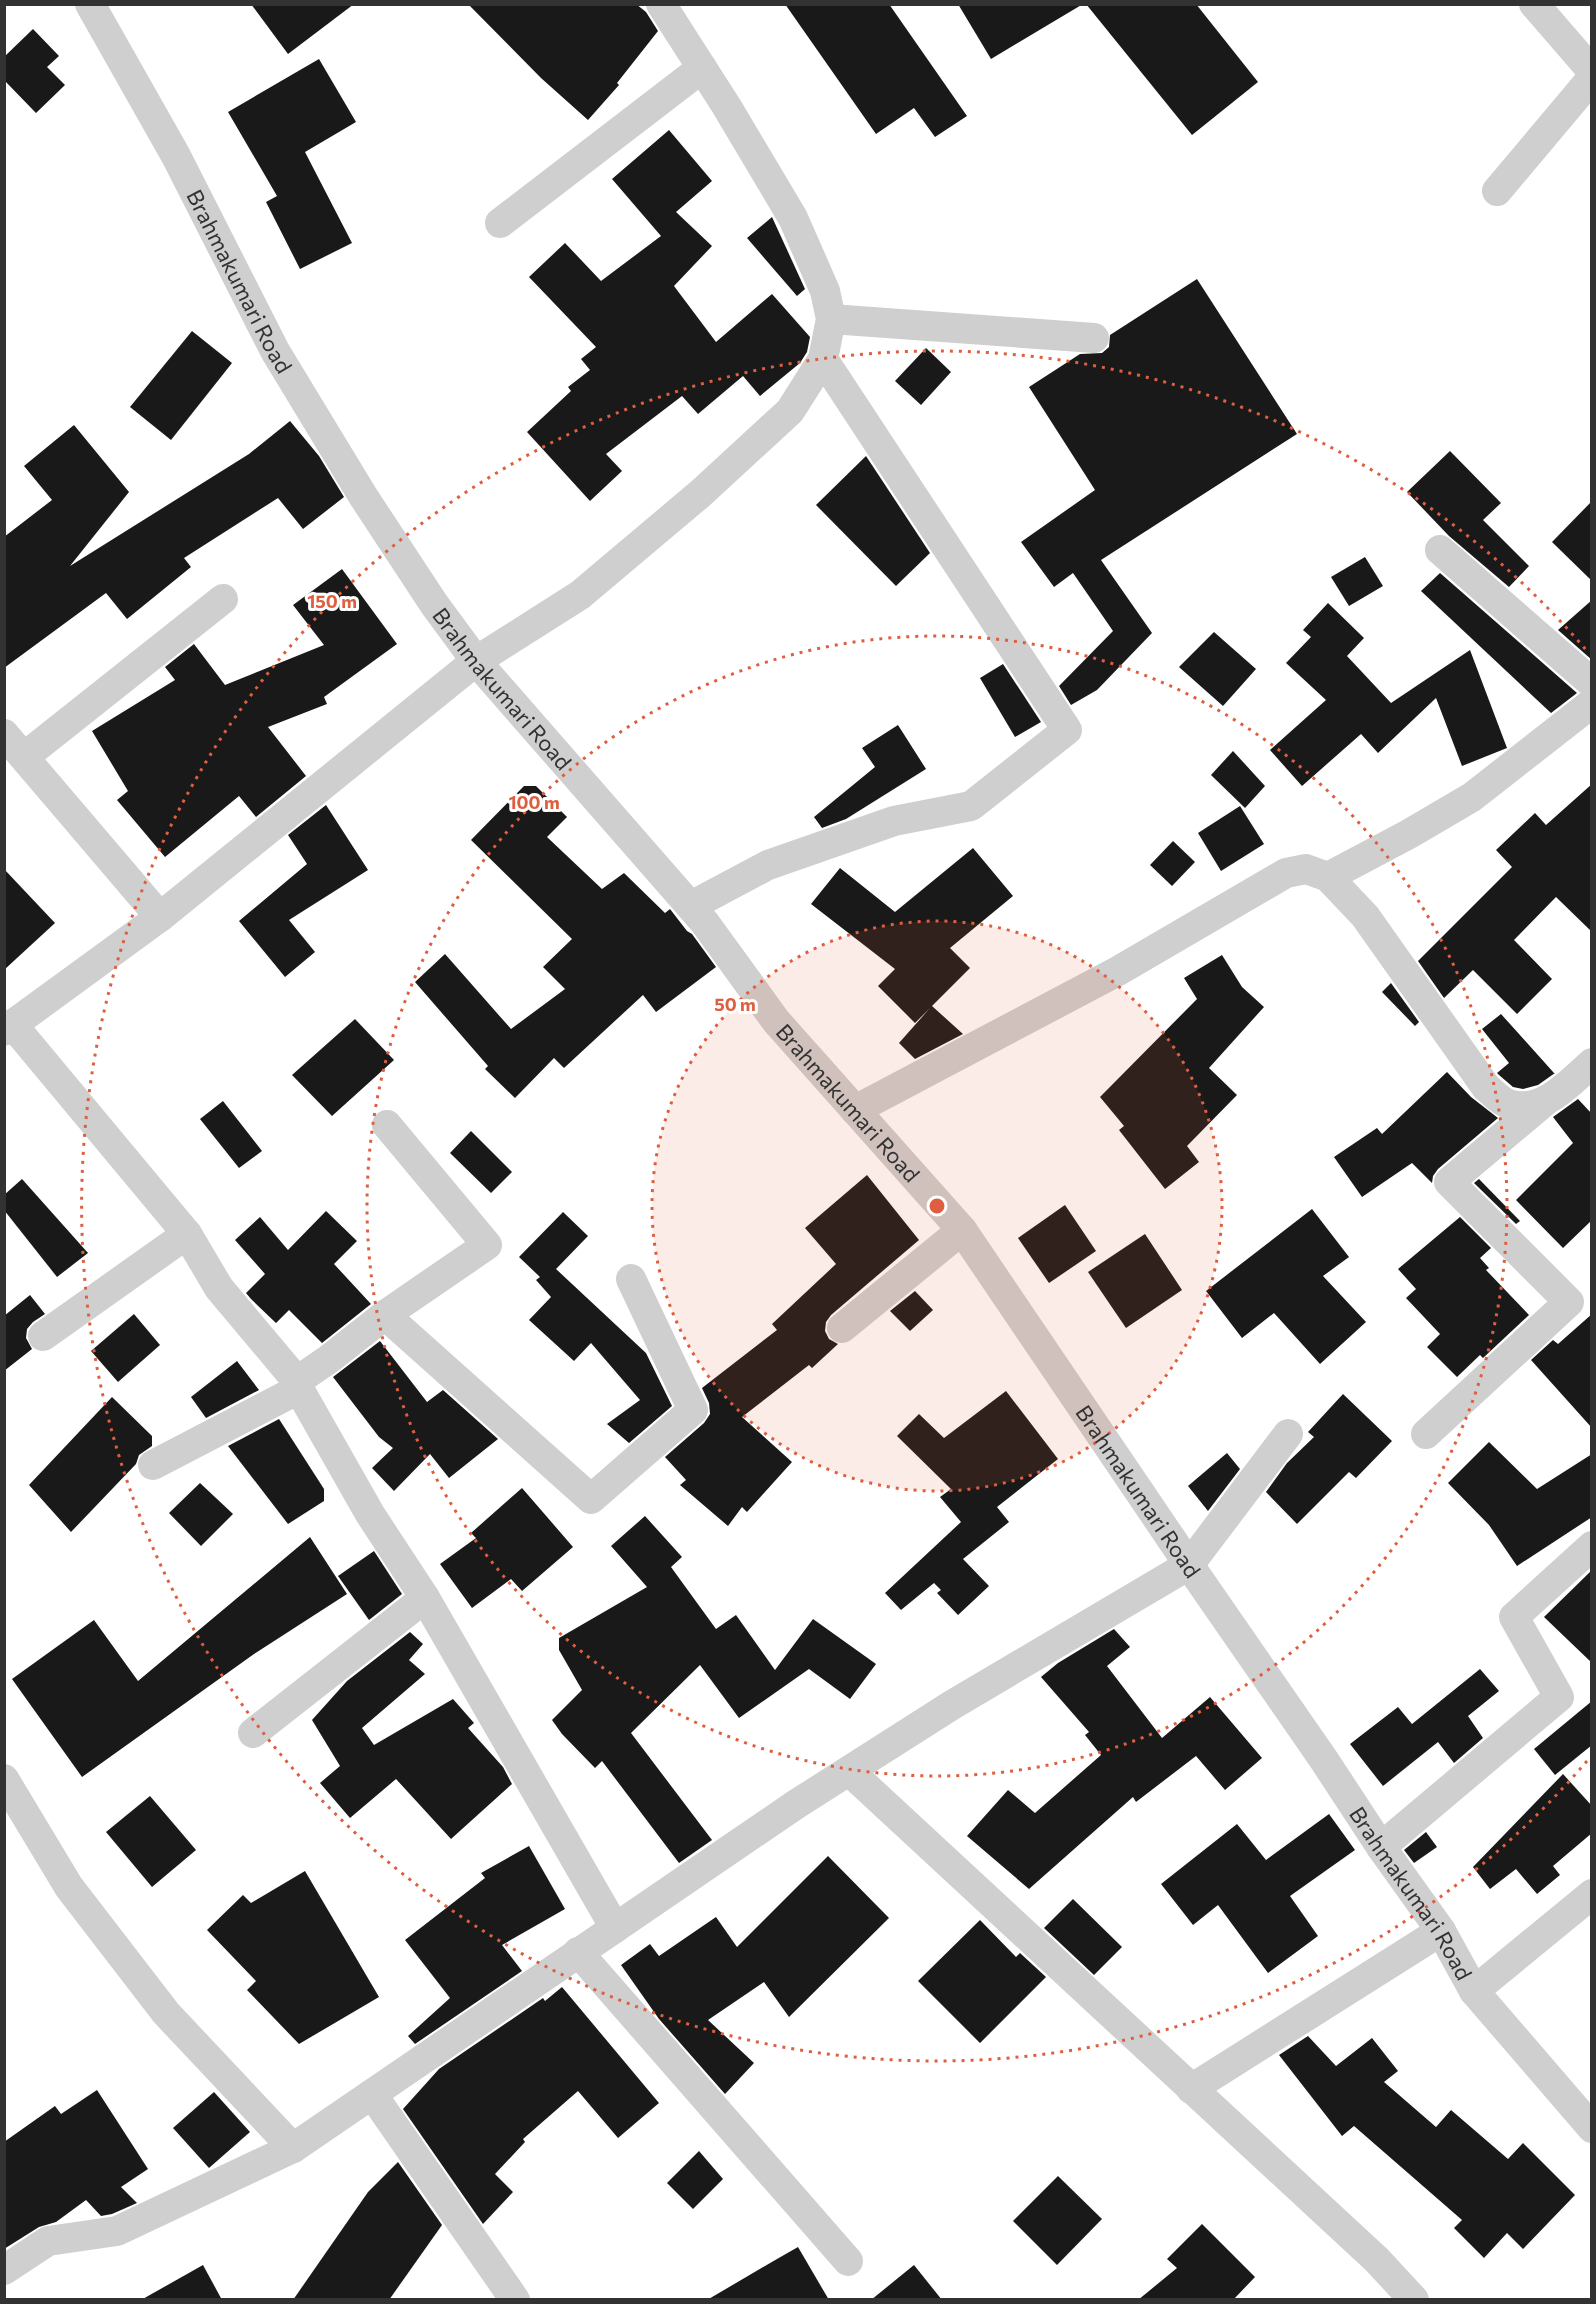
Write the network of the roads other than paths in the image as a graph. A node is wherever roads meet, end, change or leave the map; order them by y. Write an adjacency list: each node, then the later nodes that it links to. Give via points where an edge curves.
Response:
1 (90, 4): 14 (street, Brahmakumari Road, via 176,156 275,351 363,496)
2 (660, 4): 4 (street)
3 (1534, 4): 5 (street)
4 (702, 68): 8 (street); 9 (street, via 793,218 825,291)
5 (1592, 71)
6 (1592, 78): 7 (street)
7 (1497, 191)
8 (500, 223)
9 (831, 319): 10 (street); 11 (street)
10 (1094, 338)
11 (823, 359): 14 (street, via 790,411 701,493 580,596); 20 (street, via 1067,730 971,806 894,821 768,865)
12 (1440, 550): 15 (street)
13 (223, 599): 18 (street)
14 (476, 661): 20 (street, Brahmakumari Road); 21 (street)
15 (1592, 683)
16 (1592, 703): 19 (street, via 1472,797)
17 (4, 734): 18 (street)
18 (24, 757): 21 (street)
19 (1328, 877): 24 (street, via 1365,916 1486,1087 1511,1105); 25 (street, via 1306,869 1286,873 1118,971)
20 (692, 906): 25 (street, Brahmakumari Road, via 776,1021)
21 (160, 917): 22 (street)
22 (8, 1027): 28 (street)
23 (1592, 1063): 24 (street)
24 (1544, 1102): 35 (street, via 1449,1182 1569,1302)
25 (855, 1110): 27 (street, Brahmakumari Road)
26 (387, 1125): 30 (street, via 487,1245)
27 (962, 1230): 31 (street); 38 (street, Brahmakumari Road)
28 (187, 1234): 32 (street); 33 (street, via 219,1288)
29 (631, 1279): 30 (street, via 693,1410 591,1499)
30 (385, 1315): 33 (street)
31 (842, 1328)
32 (43, 1336)
33 (298, 1385): 36 (street); 39 (street, via 370,1514)
34 (1288, 1434): 38 (street)
35 (1426, 1434)
36 (153, 1465)
37 (1592, 1546): 43 (street, via 1514,1617 1559,1697)
38 (1189, 1565): 41 (street, via 952,1705); 43 (street, Brahmakumari Road)
39 (425, 1598): 40 (street); 45 (street)
40 (253, 1733)
41 (849, 1771): 45 (street); 49 (street)
42 (4, 1779): 52 (street, via 69,1887 166,2013)
43 (1381, 1847): 46 (street, Brahmakumari Road)
44 (1592, 1894): 48 (street)
45 (615, 1929): 47 (street)
46 (1441, 1931): 48 (street, Brahmakumari Road); 49 (street)
47 (578, 1952): 50 (street); 53 (street)
48 (1474, 1991): 51 (street, Brahmakumari Road)
49 (1191, 2089): 56 (street, via 1377,2260)
50 (372, 2094): 52 (street); 55 (street)
51 (1592, 2128)
52 (293, 2148): 54 (street, via 117,2231 48,2241)
53 (848, 2261)
54 (4, 2270)
55 (515, 2300)
56 (1414, 2300)

